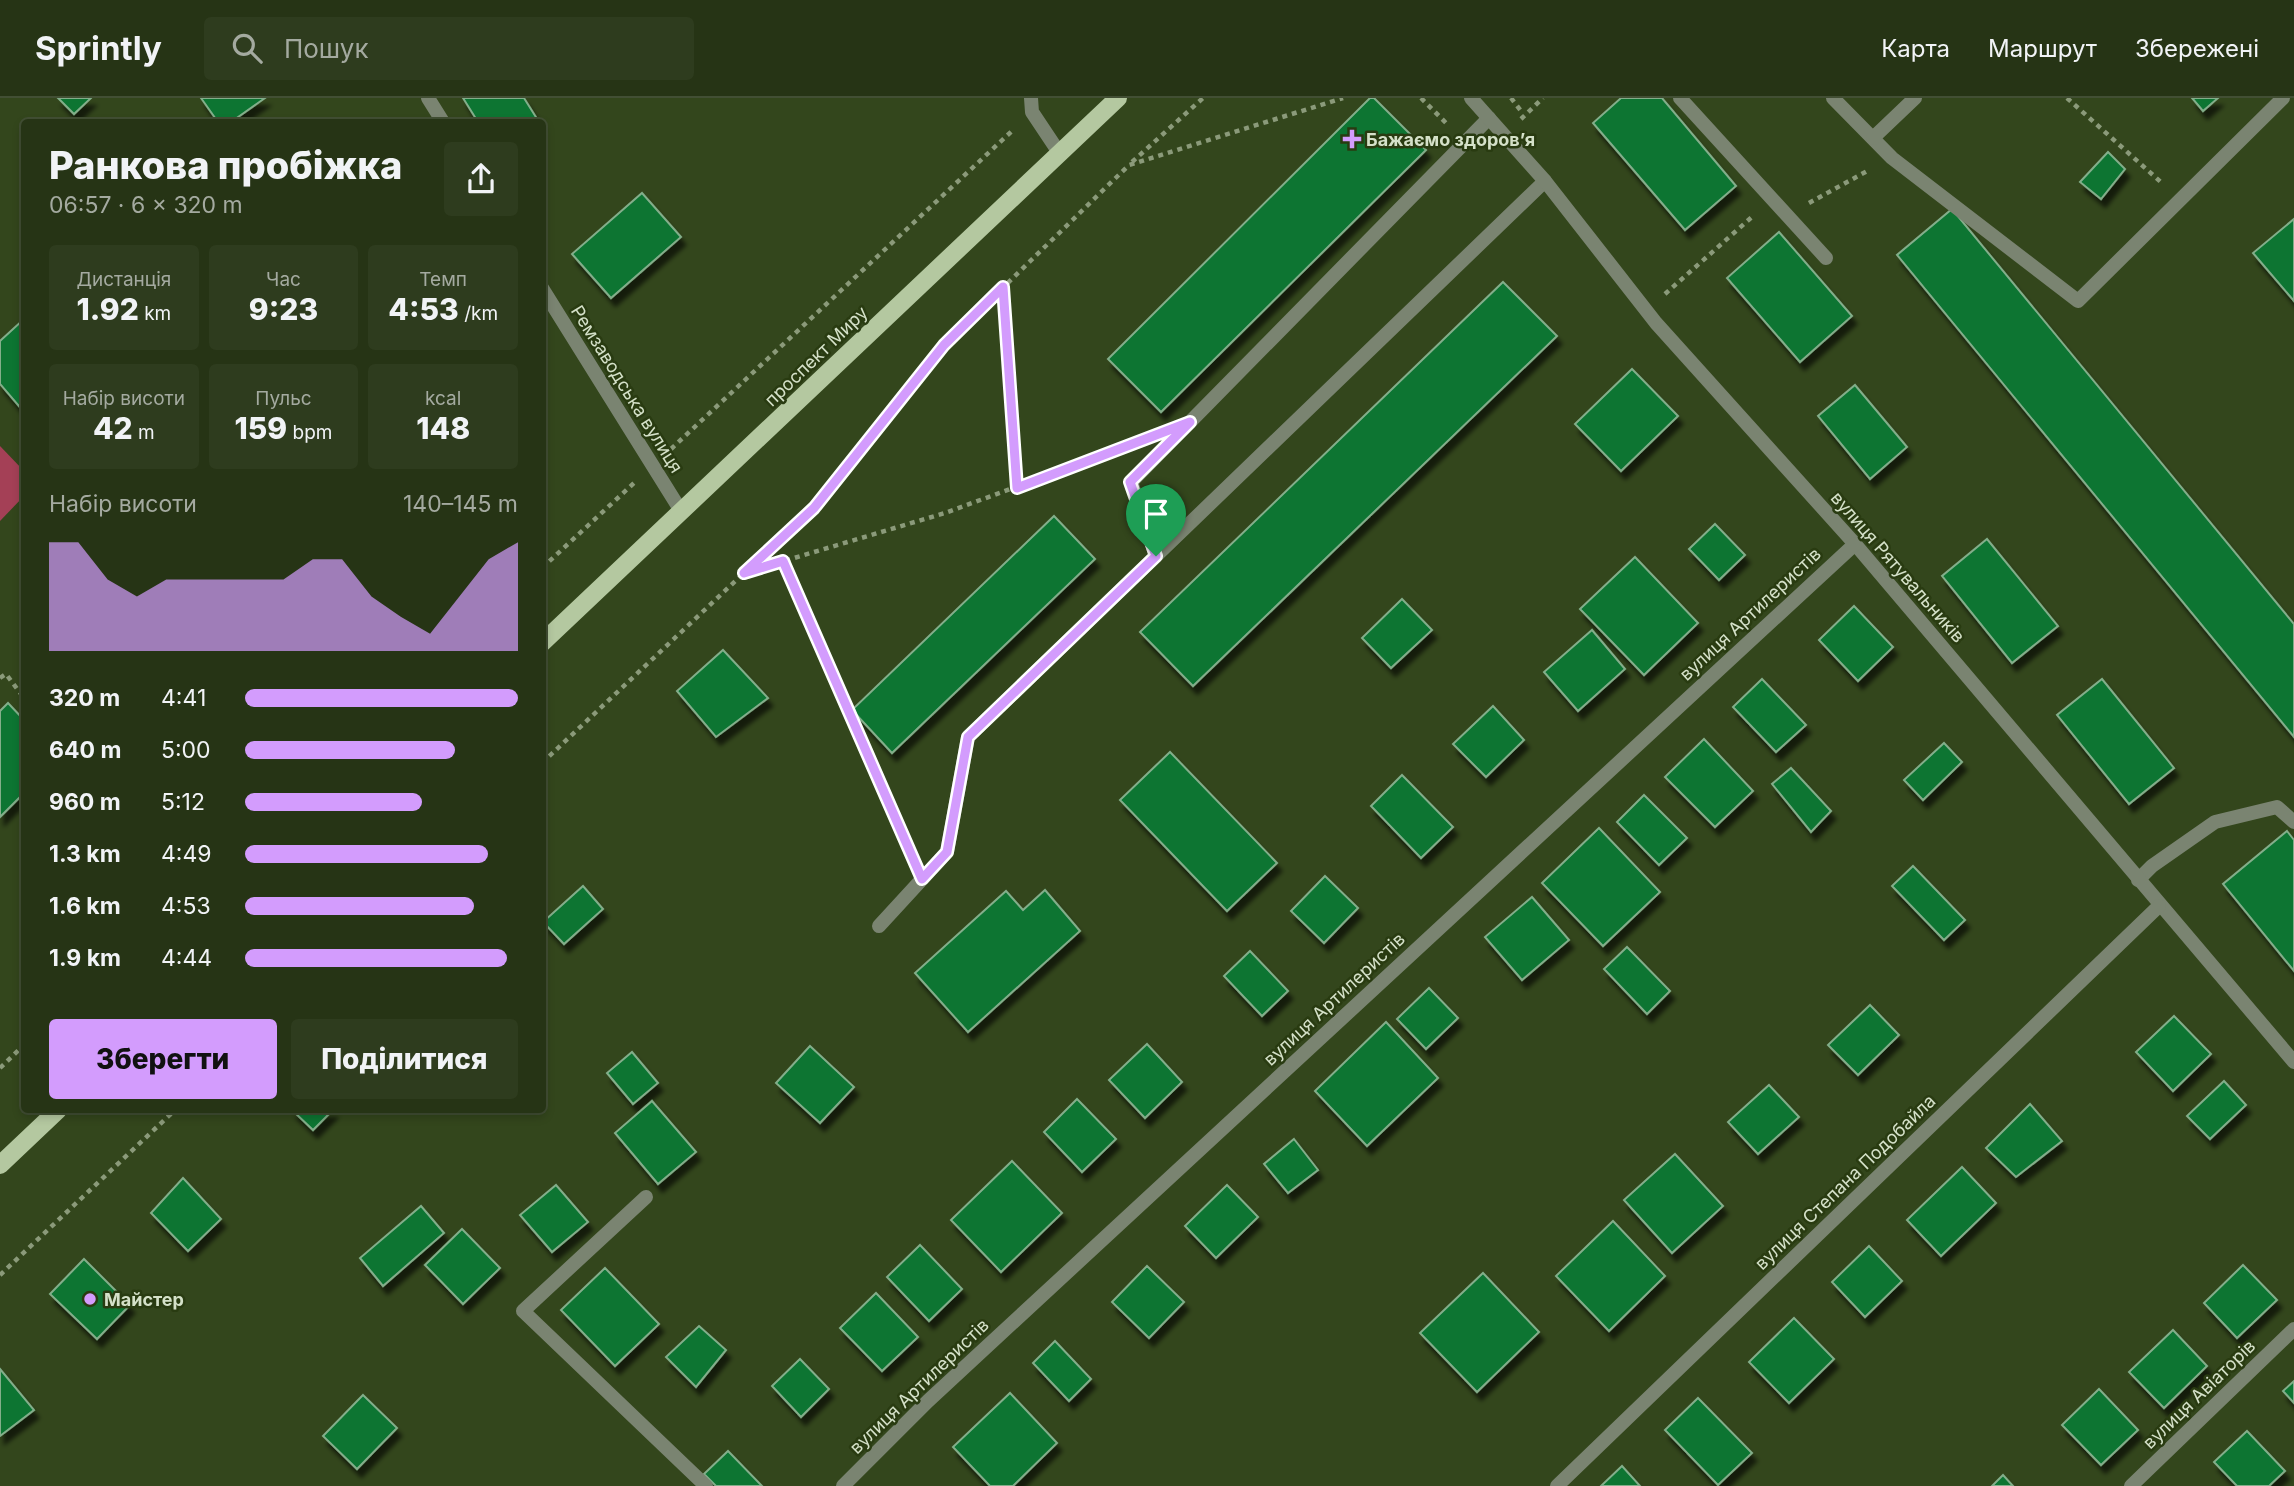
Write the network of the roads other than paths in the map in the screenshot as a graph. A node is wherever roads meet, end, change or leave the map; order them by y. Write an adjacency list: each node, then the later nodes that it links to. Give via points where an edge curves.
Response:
1 (428, 98): 10 (street)
2 (1118, 98): 12 (main road, проспект Миру)
3 (1471, 98): 9 (street, вулиця Рятувальників)
4 (1680, 98): 14 (street)
5 (1833, 98): 11 (street)
6 (1915, 98): 11 (street)
7 (2283, 98): 11 (street, via 2078,301 1892,158)
8 (1031, 105): 12 (street)
9 (1489, 118): 13 (street, вулиця Рятувальників); 18 (street, via 1130,482)
10 (441, 119)
11 (1873, 138)
12 (1060, 154): 16 (main road, проспект Миру)
13 (1545, 181): 17 (street, вулиця Рятувальників, via 1646,311); 18 (street)
14 (1826, 258)
15 (546, 295): 16 (street, Ремзаводська вулиця)
16 (681, 511): 19 (main road, проспект Миру)
17 (1854, 544): 21 (street, вулиця Рятувальників); 30 (street, вулиця Артилеристів, via 958,1373)
18 (1156, 556): 23 (street, via 968,737 947,852)
19 (546, 639)
20 (2294, 822): 21 (street, via 2277,807 2215,822)
21 (2138, 880): 22 (street, вулиця Рятувальників)
22 (2159, 906): 24 (street, вулиця Рятувальників); 31 (street, вулиця Степана Подобайла)
23 (879, 926)
24 (2294, 1062)
25 (55, 1113): 26 (main road)
26 (0, 1165)
27 (646, 1197): 29 (street, via 523,1311)
28 (2294, 1329): 32 (street, вулиця Авіаторів)
29 (706, 1486)
30 (843, 1486)
31 (1557, 1486)
32 (2131, 1486)

